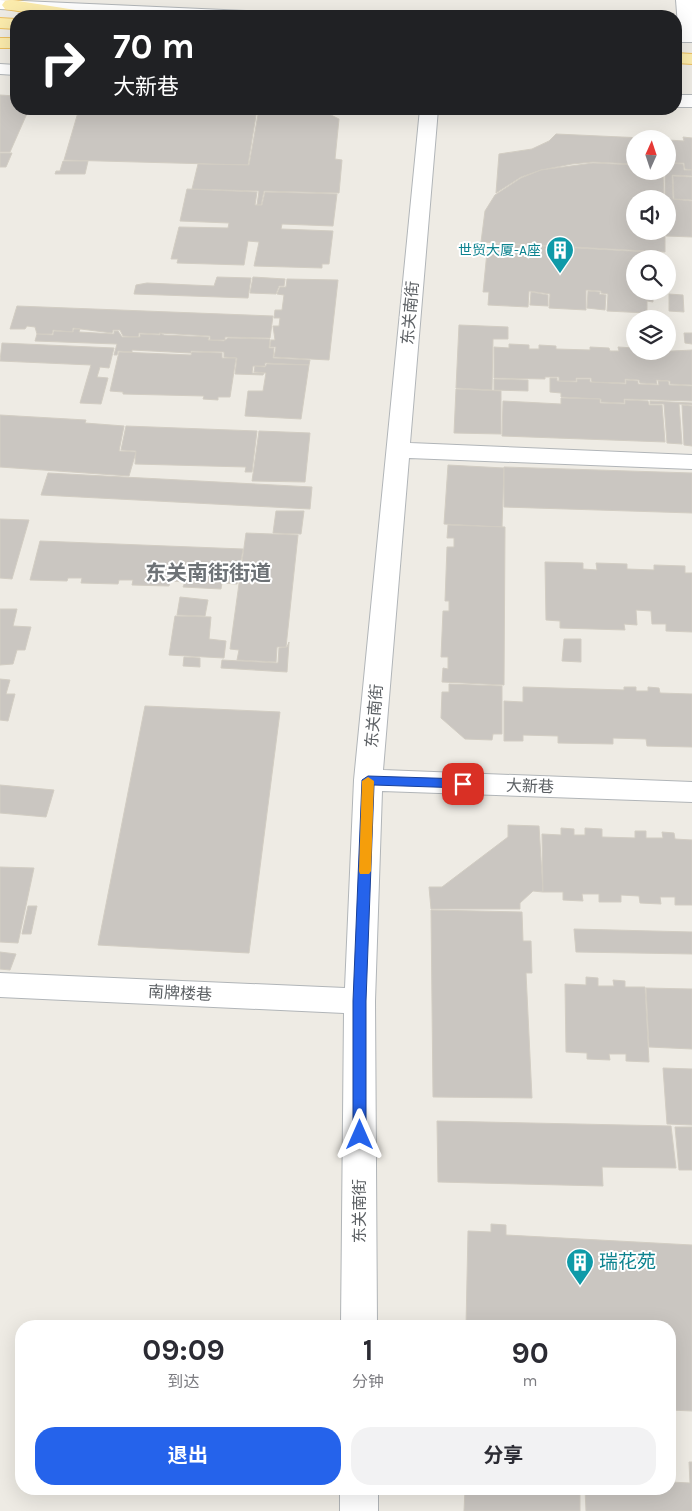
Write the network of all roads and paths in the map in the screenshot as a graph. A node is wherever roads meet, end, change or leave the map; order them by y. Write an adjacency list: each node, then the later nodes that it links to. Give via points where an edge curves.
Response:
1 (685, 0): 5 (street)
2 (5, 5): 3 (main road); 4 (street)
3 (40, 10)
4 (115, 10)
5 (686, 38)
6 (428, 115): 7 (street, 东关南街)
7 (398, 450): 8 (street); 9 (street, 东关南街)
8 (692, 462)
9 (368, 780): 10 (street, 大新巷); 12 (street, 东关南街)
10 (692, 792)
11 (0, 984): 12 (street, 南牌楼巷)
12 (360, 1001): 13 (street, 东关南街)
13 (359, 1320)
14 (359, 1495): 15 (street)
15 (359, 1511)

